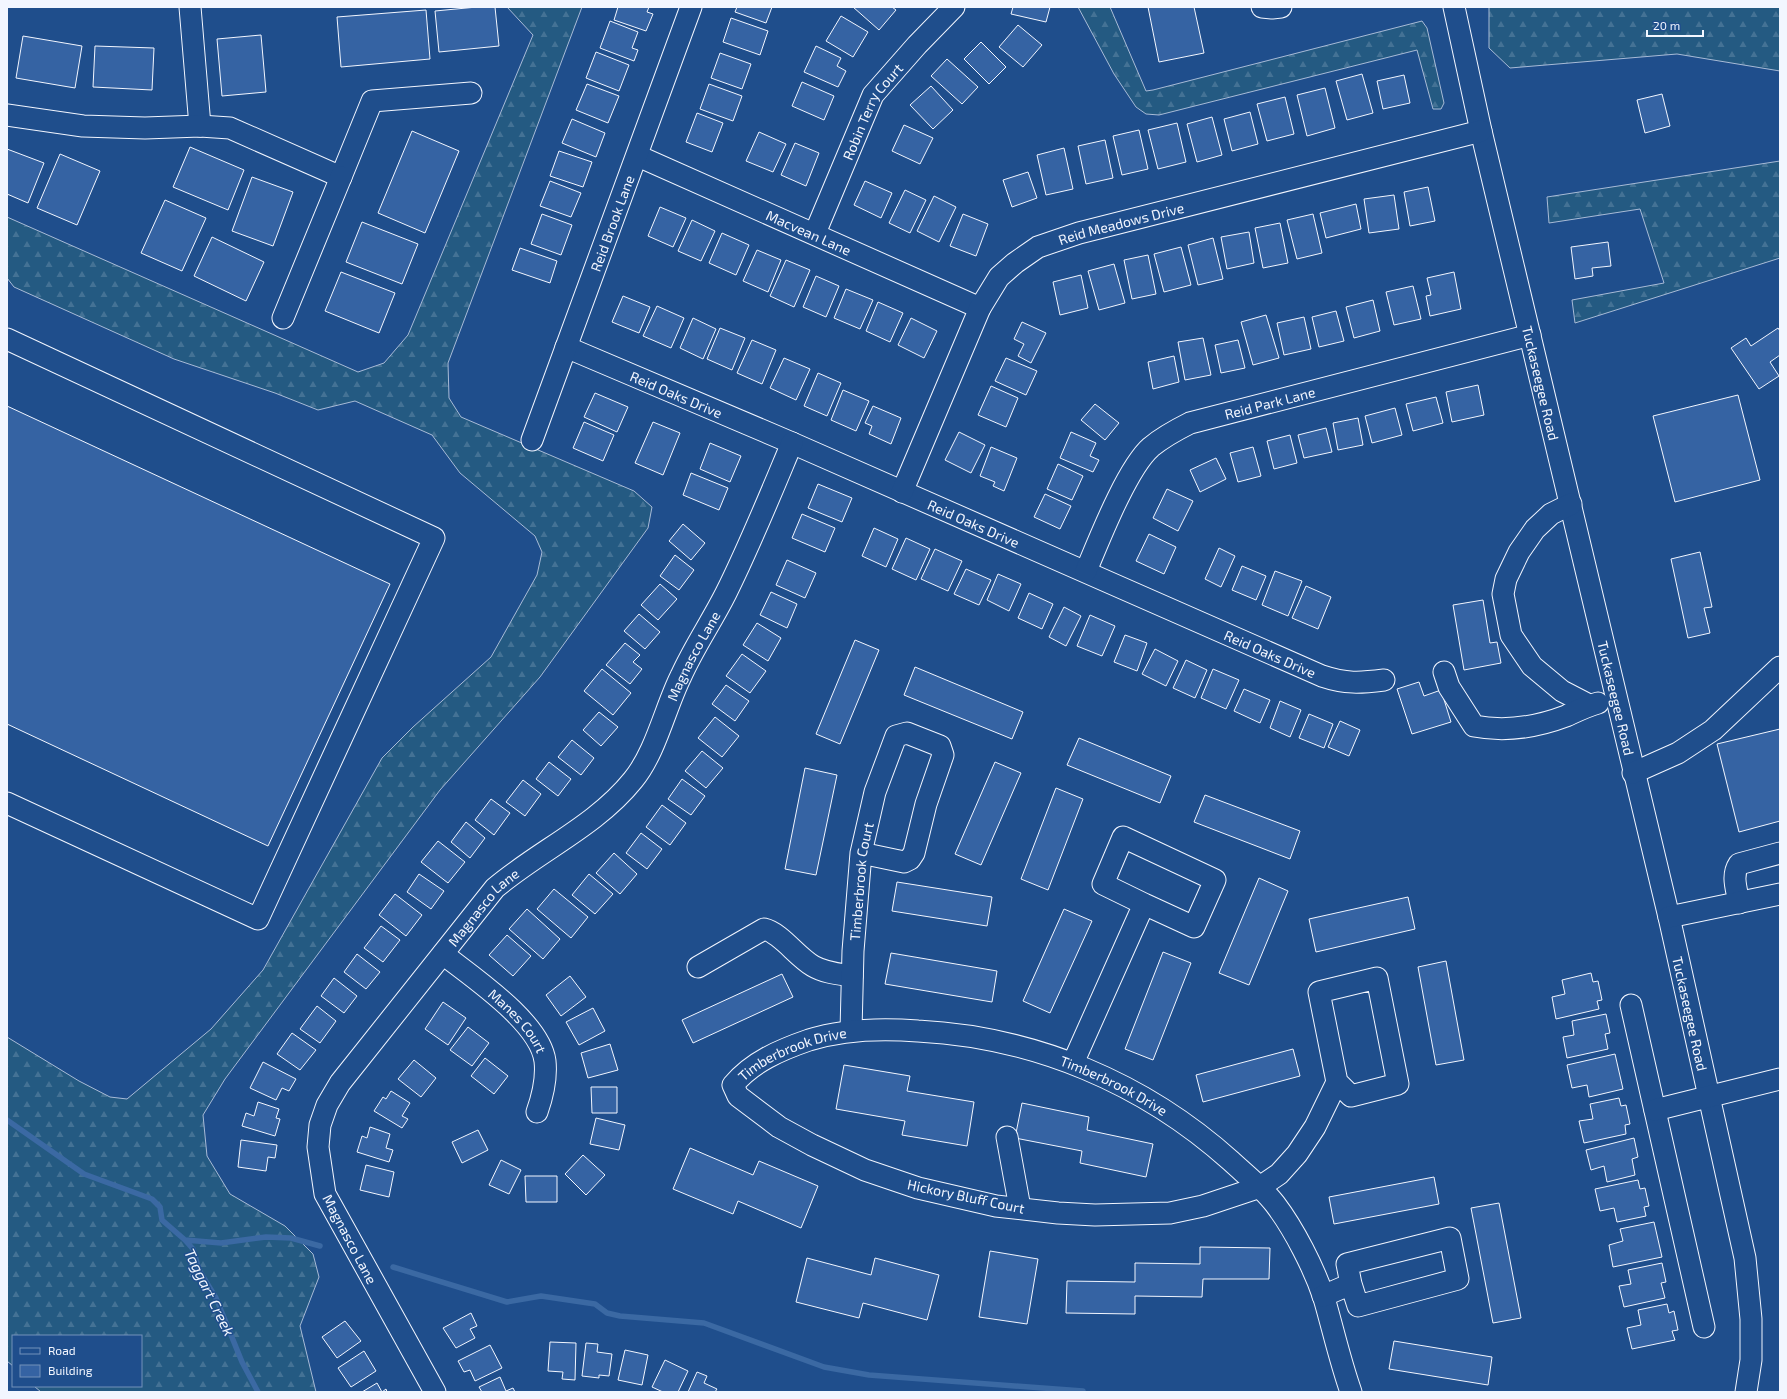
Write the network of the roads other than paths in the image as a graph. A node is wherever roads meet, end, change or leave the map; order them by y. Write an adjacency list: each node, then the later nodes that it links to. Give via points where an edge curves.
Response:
1 (190, 7): 9 (street)
2 (691, 7): 11 (street, Reid Brook Lane)
3 (954, 7): 13 (street, Robin Terry Court, via 917,44 873,95)
4 (1262, 7): 5 (street)
5 (1281, 7)
6 (1454, 7): 10 (street, Tuckaseegee Road)
7 (471, 93): 12 (street, via 372,101)
8 (7, 115): 9 (street, via 83,126)
9 (200, 126): 12 (street, via 230,128)
10 (1481, 131): 14 (street, Reid Meadows Drive, via 1086,231 1038,248 1015,263 999,277); 16 (street, Tuckaseegee Road)
11 (638, 156): 13 (street, Macvean Lane); 18 (street, Reid Brook Lane)
12 (341, 177): 15 (street)
13 (815, 233): 14 (street, Macvean Lane)
14 (980, 308): 21 (street, Reid Meadows Drive)
15 (283, 318)
16 (1530, 335): 22 (street, Tuckaseegee Road); 23 (street, Reid Park Lane, via 1190,423 1168,434 1150,448 1137,465)
17 (7, 339): 30 (street, via 434,538 258,919)
18 (566, 347): 19 (street, Reid Brook Lane); 20 (street, Reid Oaks Drive)
19 (532, 440)
20 (792, 443): 21 (street, Reid Oaks Drive); 37 (street, Magnasco Lane, via 726,593 680,676 653,744 634,779 612,804 592,821 518,869 495,888)
21 (902, 492): 23 (street, Reid Oaks Drive)
22 (1571, 504): 27 (street, Tuckaseegee Road); 28 (street, via 1551,514 1535,529 1519,552 1506,579 1503,594 1511,635 1532,666 1562,690)
23 (1086, 572): 26 (street, Reid Oaks Drive, via 1322,676 1357,684)
24 (1780, 667): 29 (street, via 1713,730 1678,753)
25 (1444, 672): 28 (street, via 1449,687 1474,726 1493,729 1529,727 1566,716)
26 (1384, 680)
27 (1617, 700): 28 (street); 29 (street, Tuckaseegee Road)
28 (1589, 705)
29 (1633, 773): 36 (street, Tuckaseegee Road)
30 (7, 803)
31 (861, 853): 31 (street, Timberbrook Court, via 875,792 896,736 907,733 940,746 943,755 910,859 904,862); 39 (street, Timberbrook Court)
32 (1780, 853): 34 (street, via 1739,864 1735,870)
33 (1780, 894): 34 (street)
34 (1739, 903): 36 (street)
35 (1144, 904): 35 (street, via 1103,884 1123,837 1215,880 1194,927); 42 (street)
36 (1669, 917): 46 (street, Tuckaseegee Road)
37 (443, 954): 48 (street, Manes Court, via 513,1010 533,1032 545,1060 544,1093); 55 (street, Magnasco Lane, via 340,1083 320,1125 318,1147 325,1194)
38 (698, 967): 39 (street, via 764,928 773,930 813,966 828,972)
39 (852, 976): 41 (street, Timberbrook Court)
40 (1631, 1005): 47 (street)
41 (851, 1031): 42 (street, Timberbrook Drive, via 883,1028 946,1032 1041,1052); 45 (street, Timberbrook Drive, via 820,1037 779,1052 744,1071)
42 (1073, 1063): 50 (street, Timberbrook Drive, via 1131,1091 1168,1113 1215,1147)
43 (1780, 1079): 46 (street)
44 (1337, 1082): 44 (street, via 1319,992 1377,978 1398,1084 1351,1096); 50 (street, Hickory Bluff Court, via 1315,1127 1297,1154 1279,1174)
45 (733, 1085): 51 (street, Hickory Bluff Court, via 738,1096 779,1127 865,1170 918,1188 996,1206)
46 (1708, 1096): 47 (street); 57 (street, Tuckaseegee Road, via 1745,1258 1751,1319)
47 (1655, 1110): 54 (street)
48 (537, 1112)
49 (1007, 1137): 51 (street)
50 (1260, 1187): 51 (street, Hickory Bluff Court, via 1203,1206 1170,1213 1095,1215); 53 (street, Timberbrook Drive, via 1288,1224)
51 (1020, 1208)
52 (1351, 1284): 52 (street, via 1347,1264 1450,1238 1458,1279 1358,1306); 53 (street)
53 (1323, 1296): 56 (street, Timberbrook Drive)
54 (1704, 1327)
55 (435, 1392)
56 (1351, 1392)
57 (1746, 1392)

